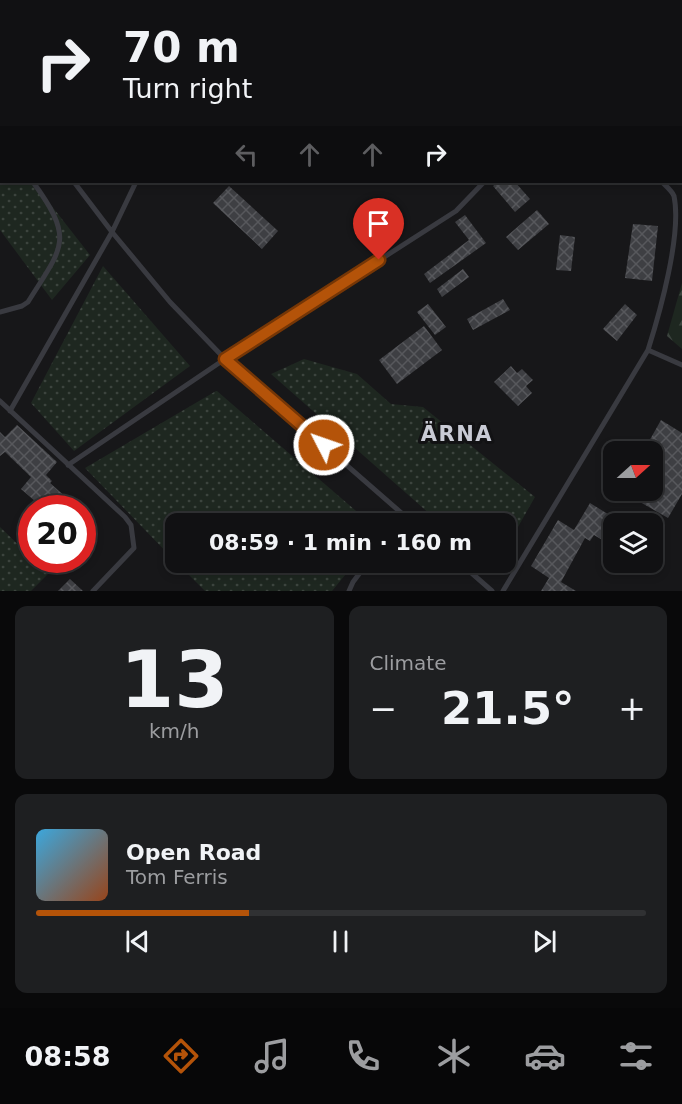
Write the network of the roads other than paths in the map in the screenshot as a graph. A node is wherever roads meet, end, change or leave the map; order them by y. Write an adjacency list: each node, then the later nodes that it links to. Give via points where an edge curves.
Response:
1 (34, 183): 7 (lane, via 55,215 60,240 57,252 27,302)
2 (75, 183): 6 (lane)
3 (136, 183): 6 (lane)
4 (483, 183): 9 (lane, via 456,211)
5 (663, 183): 8 (lane, via 674,196 679,236)
6 (112, 232): 9 (lane, via 170,302); 12 (lane)
7 (0, 312)
8 (648, 350): 10 (lane); 20 (lane)
9 (225, 359): 13 (lane); 14 (lane)
10 (682, 365)
11 (0, 401): 12 (lane)
12 (10, 411): 13 (lane)
13 (68, 465): 17 (lane, via 125,517 134,535 134,548)
14 (402, 513)
15 (360, 573): 18 (lane)
16 (472, 573): 19 (lane)
17 (93, 591)
18 (349, 591)
19 (492, 591)
20 (503, 591)

